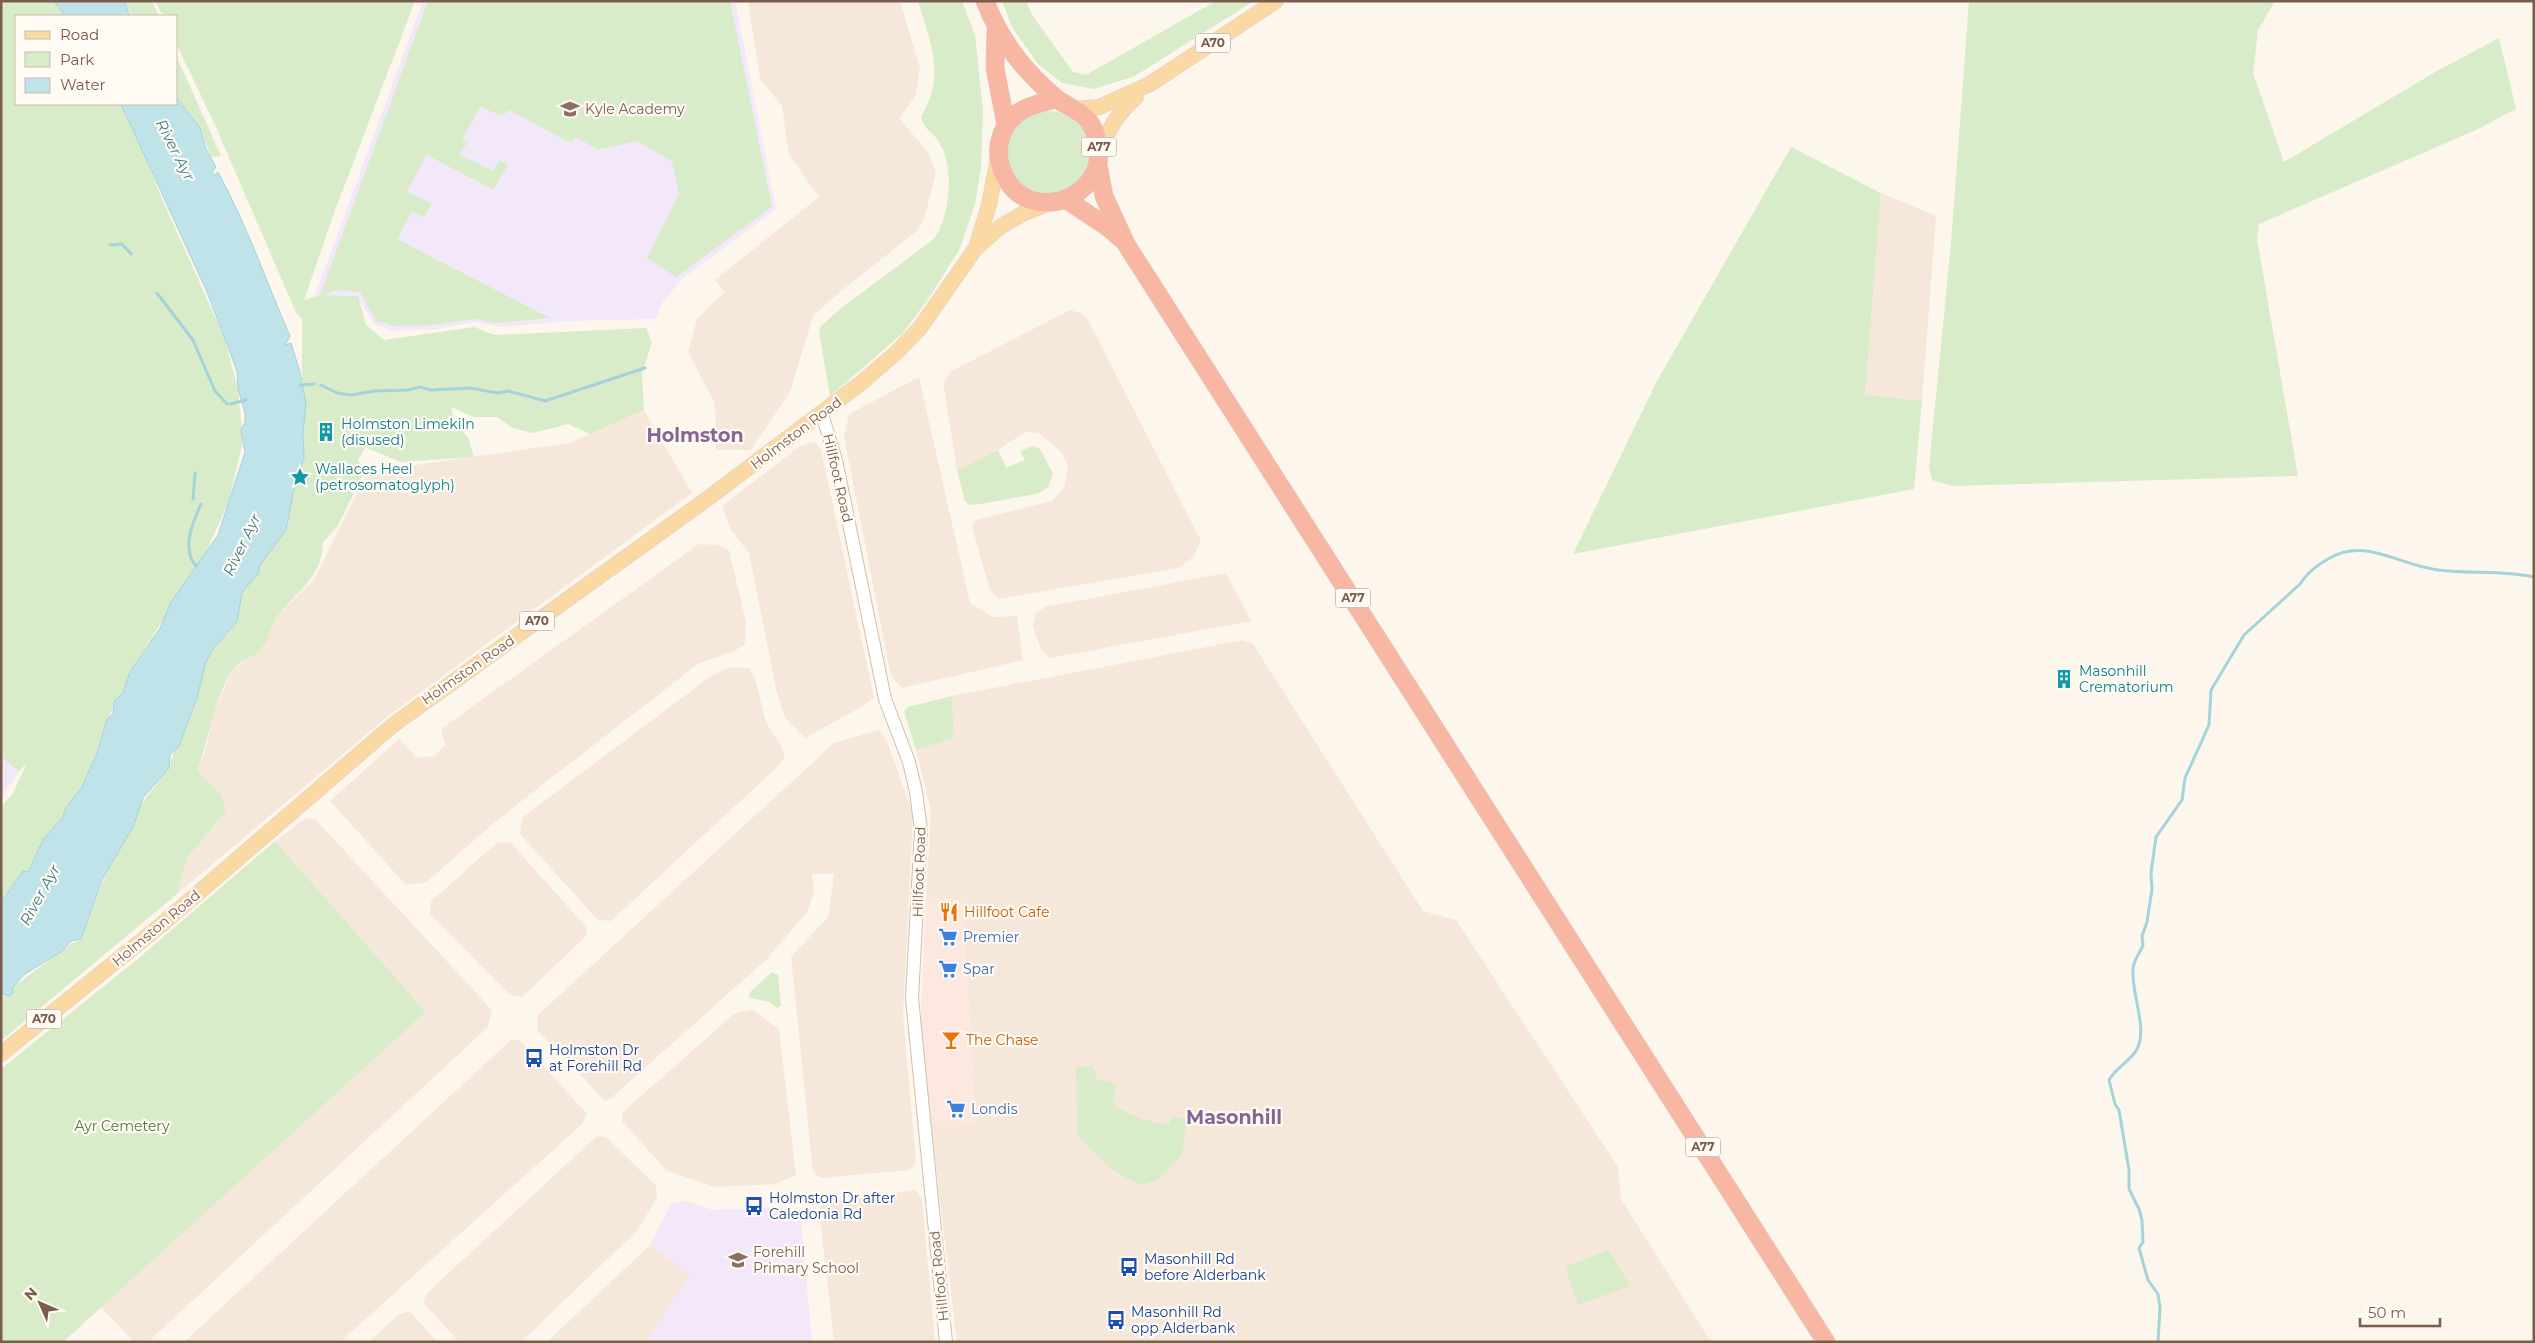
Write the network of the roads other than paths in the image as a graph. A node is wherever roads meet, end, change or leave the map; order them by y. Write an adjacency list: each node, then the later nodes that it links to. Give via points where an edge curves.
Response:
1 (985, 1): 3 (highway, A77)
2 (1276, 1): 4 (main road, A70)
3 (996, 30): 5 (highway, A77, via 1032,77); 7 (highway, A77, via 995,68)
4 (1150, 84): 6 (main road, A70, via 1099,107); 9 (main road, A70, via 1108,128)
5 (1057, 99): 6 (highway, A77); 7 (highway, via 1024,108)
6 (1075, 109): 9 (highway, A77, via 1092,126)
7 (1006, 125): 8 (highway, A77)
8 (998, 158): 11 (highway, A77, via 1008,182 1016,191 1033,201); 13 (main road, A70)
9 (1099, 159): 10 (highway, A77, via 1088,185); 12 (highway, A77, via 1104,196)
10 (1067, 200): 11 (highway, A77); 12 (highway, A77, via 1109,228)
11 (1050, 203): 13 (main road, A70, via 1000,227)
12 (1126, 244): 17 (highway, A77)
13 (976, 249): 14 (main road, Holmston Road / A70, via 920,328 896,353)
14 (822, 414): 15 (main road, Holmston Road / A70, via 393,725 161,925); 16 (street, Hillfoot Road, via 836,460 885,699 909,762 920,810 912,998)
15 (1, 1054)
16 (946, 1342)
17 (1826, 1342)

